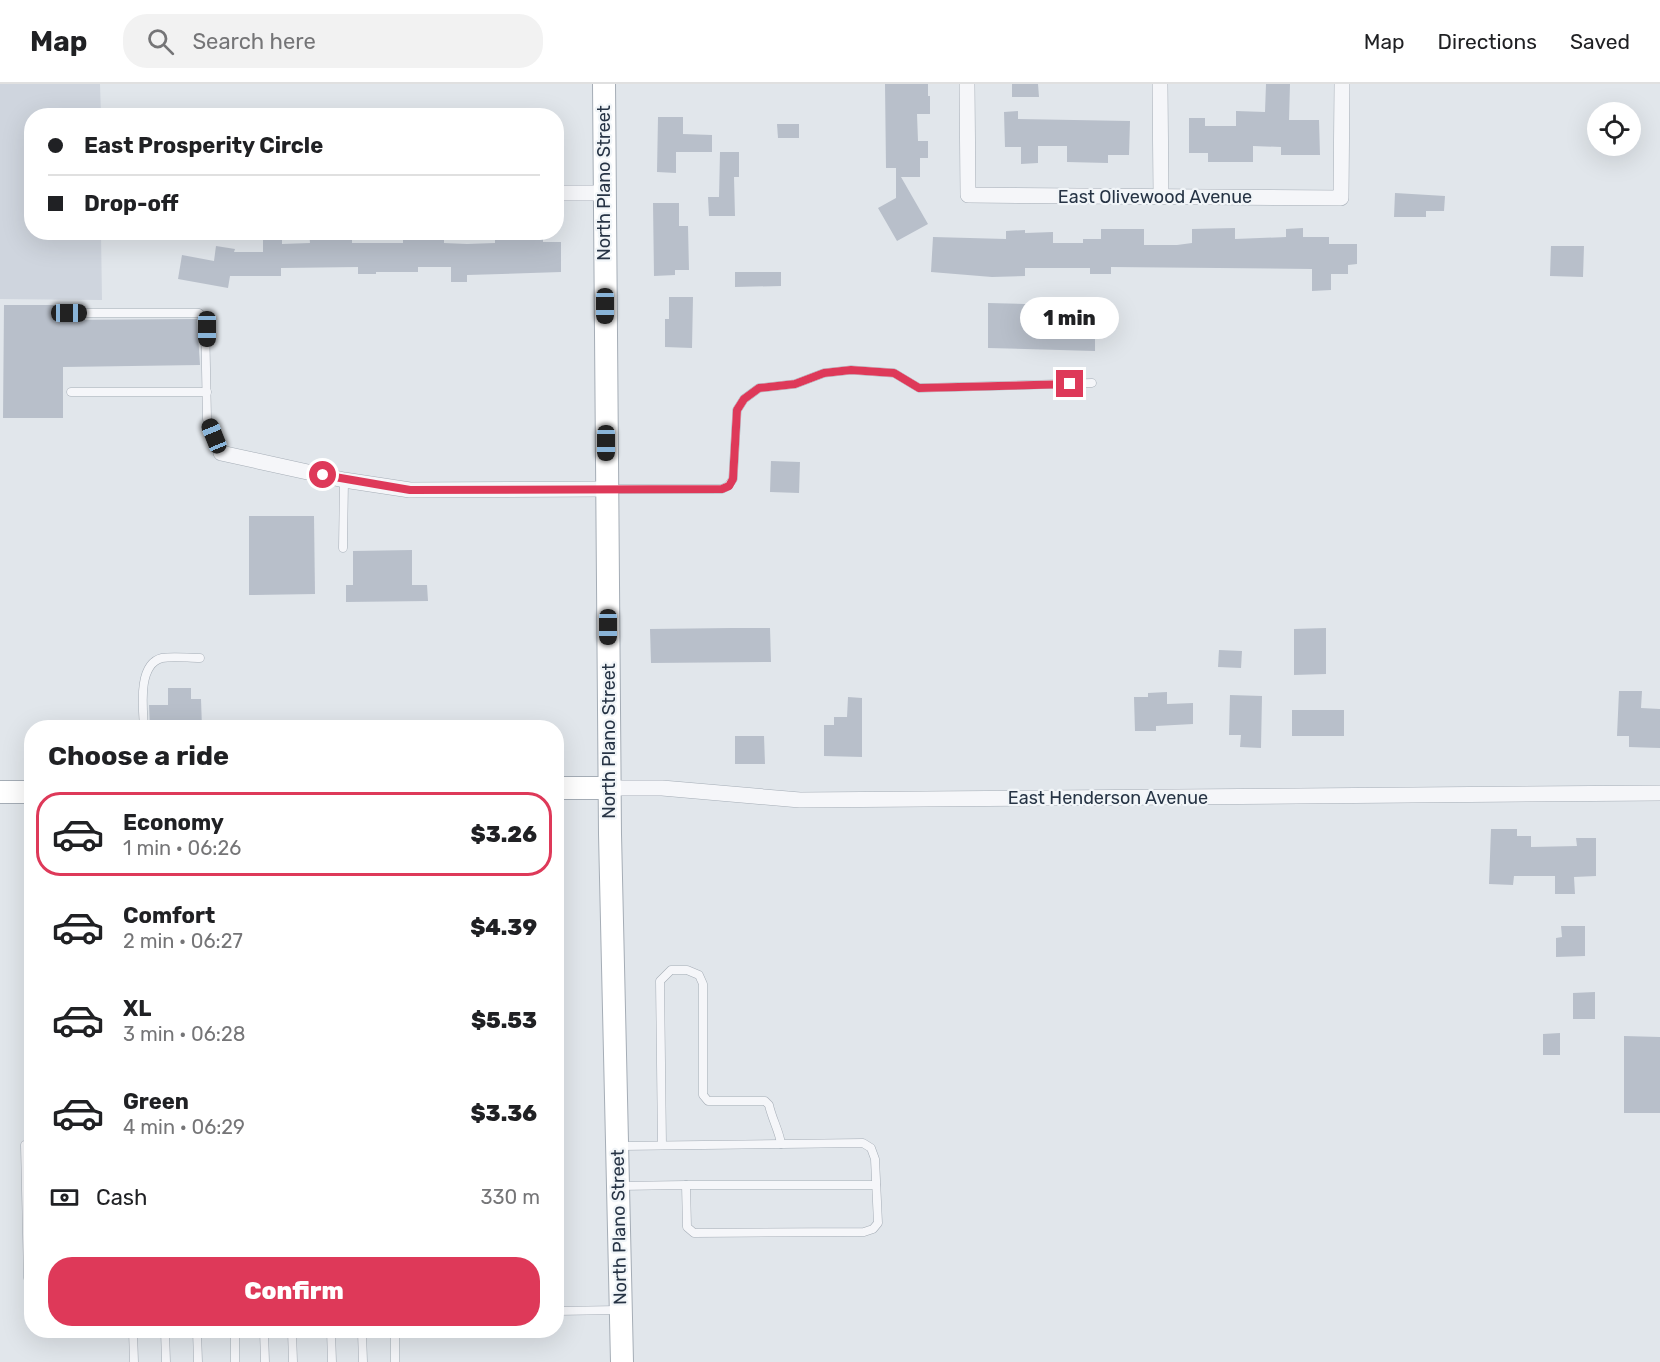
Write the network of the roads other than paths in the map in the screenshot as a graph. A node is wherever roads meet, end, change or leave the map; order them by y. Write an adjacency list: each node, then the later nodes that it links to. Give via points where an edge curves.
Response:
1 (604, 84): 6 (street, North Plano Street)
2 (967, 84): 7 (street, East Olivewood Avenue, via 968,195)
3 (1160, 84): 7 (street)
4 (1342, 84): 7 (street, East Olivewood Avenue, via 1341,198)
5 (564, 193): 6 (street)
6 (604, 193): 14 (street, North Plano Street)
7 (1161, 196)
8 (69, 313): 10 (lane, via 200,313 207,329)
9 (1092, 383): 14 (lane, via 919,388 894,373 824,373 795,384 759,388 744,399 737,410 733,479 729,486)
10 (207, 392): 11 (lane); 12 (lane, via 207,419)
11 (71, 393)
12 (220, 453): 13 (street)
13 (344, 480): 14 (street, via 410,490); 15 (lane)
14 (607, 489): 19 (street, North Plano Street)
15 (343, 548)
16 (200, 658): 17 (lane, via 160,658 150,666 143,692)
17 (144, 720)
18 (564, 788): 19 (street, East Henderson Avenue)
19 (610, 788): 22 (street, East Henderson Avenue, via 662,788 800,800); 25 (street, North Plano Street)
20 (0, 792): 21 (street)
21 (24, 792)
22 (1660, 793)
23 (781, 1144): 24 (lane); 24 (lane, via 765,1101 708,1101 703,1095 703,984 699,975 672,970 660,981); 27 (lane, via 863,1143 871,1148 875,1159)
24 (662, 1145): 25 (lane)
25 (617, 1146): 28 (street, North Plano Street)
26 (686, 1185): 27 (lane); 27 (lane, via 687,1227 694,1233 864,1232 878,1223); 28 (lane)
27 (876, 1185)
28 (618, 1186): 29 (street, North Plano Street)
29 (621, 1310): 30 (lane); 49 (street, North Plano Street)
30 (564, 1311)
31 (133, 1338): 40 (lane)
32 (165, 1338): 41 (lane)
33 (197, 1338): 42 (lane)
34 (235, 1338): 43 (lane)
35 (264, 1338): 44 (lane)
36 (292, 1338): 45 (lane)
37 (331, 1338): 46 (lane)
38 (362, 1338): 47 (lane)
39 (395, 1338): 48 (lane)
40 (134, 1362)
41 (166, 1362)
42 (198, 1362)
43 (235, 1362)
44 (265, 1362)
45 (293, 1362)
46 (332, 1362)
47 (363, 1362)
48 (395, 1362)
49 (622, 1362)

